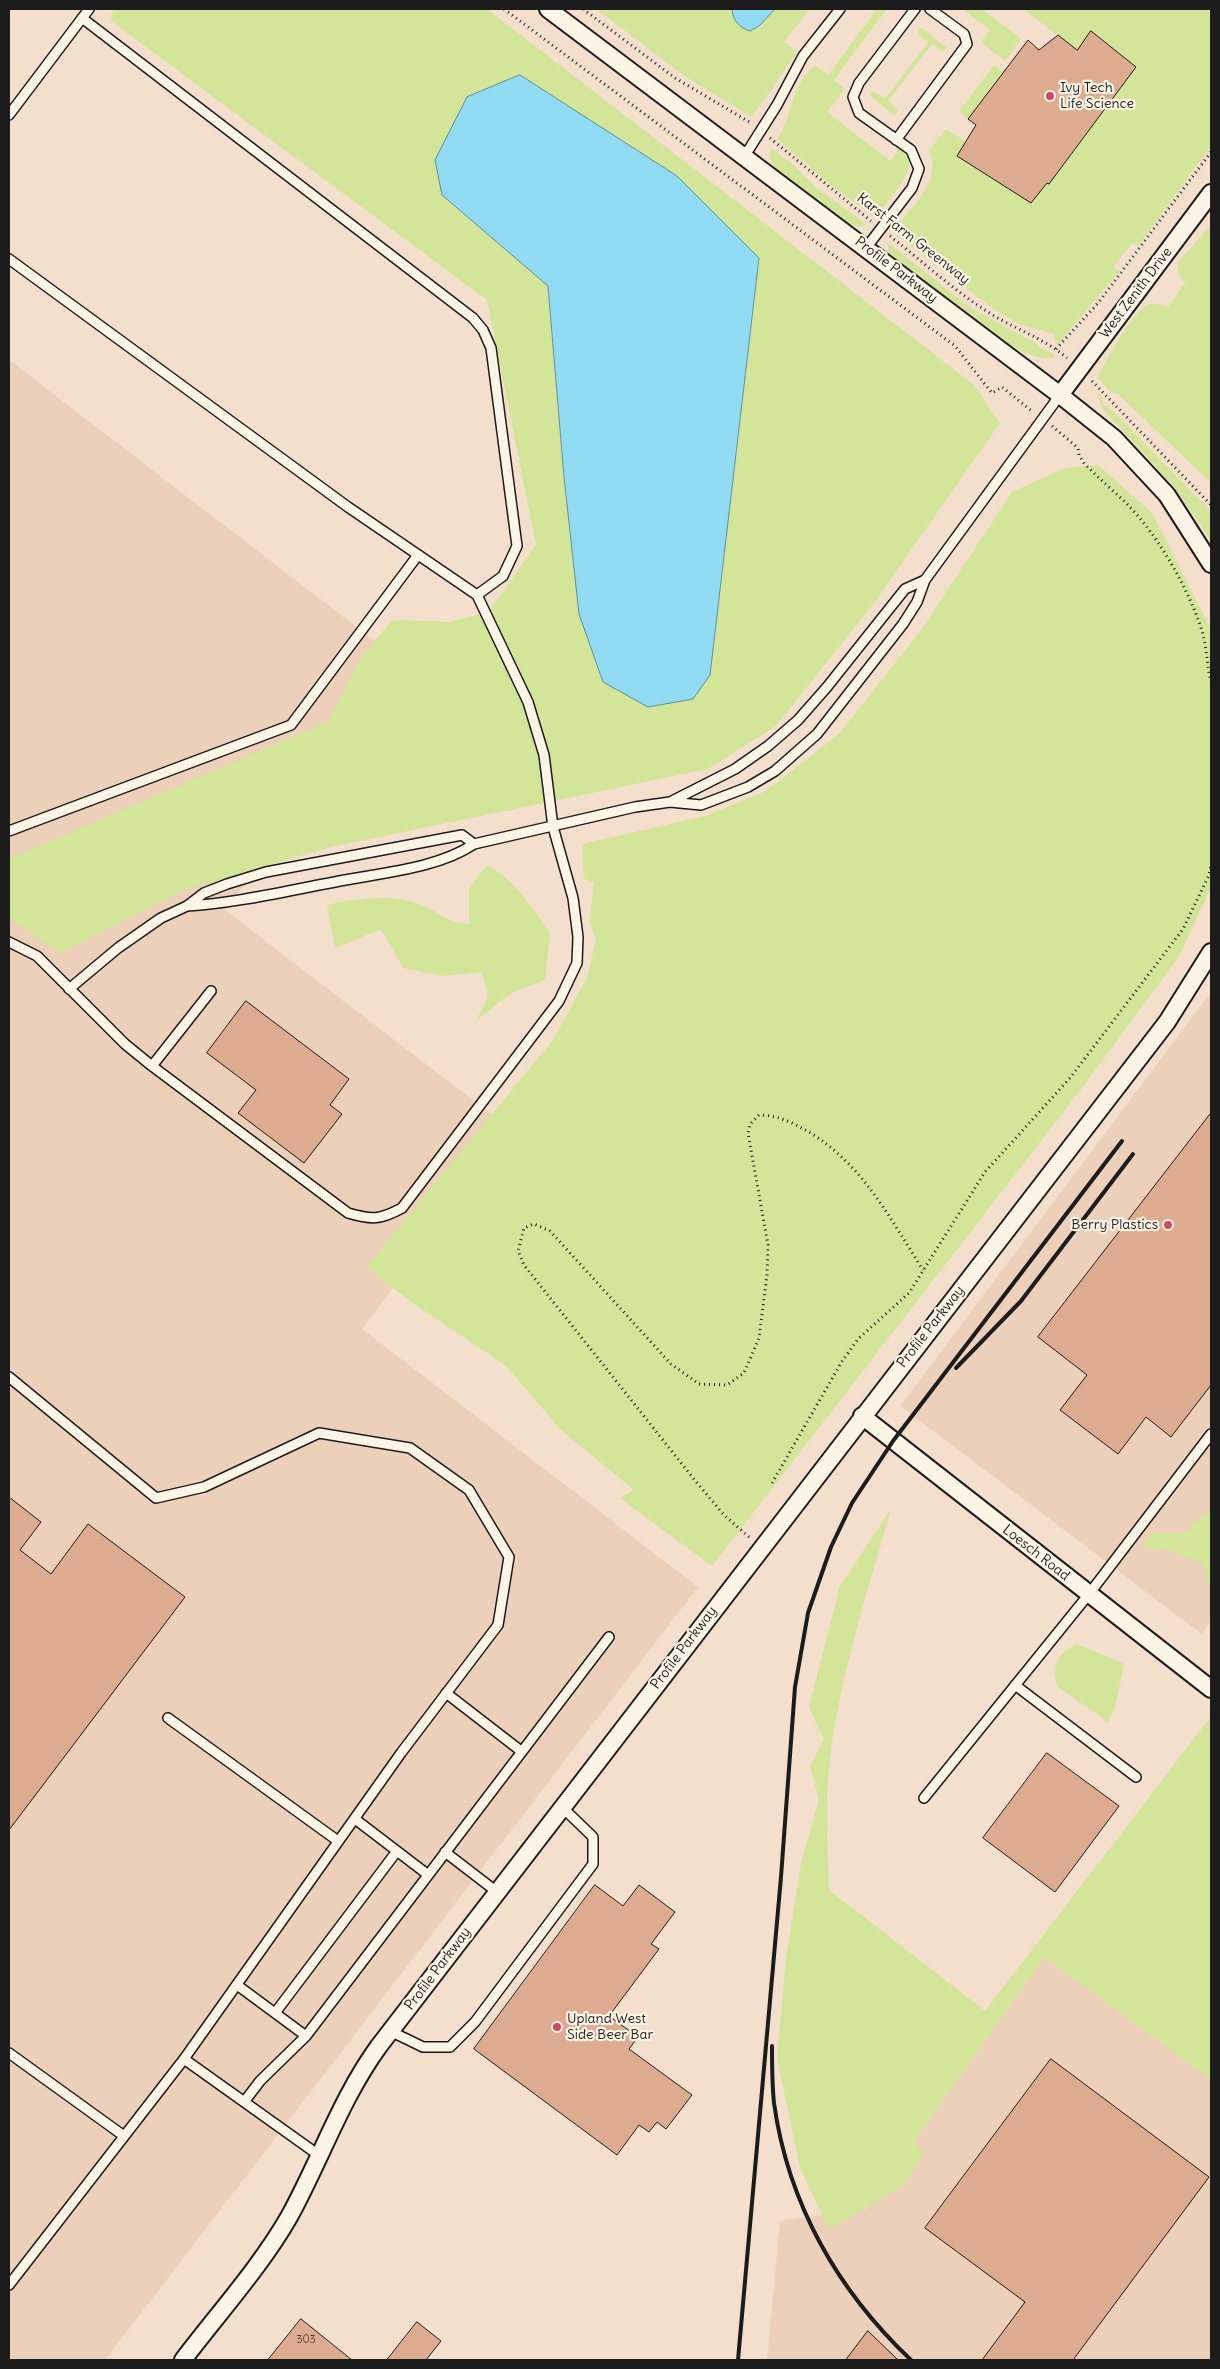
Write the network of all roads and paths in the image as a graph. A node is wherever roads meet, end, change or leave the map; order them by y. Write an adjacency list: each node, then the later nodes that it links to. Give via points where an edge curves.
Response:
1 (89, 9): 8 (lane)
2 (504, 9): 20 (path, via 955,346)
3 (548, 9): 13 (street, Profile Parkway)
4 (584, 9): 10 (path, Karst Farm Greenway, via 675,78 742,116)
5 (840, 9): 10 (lane, via 803,56)
6 (915, 9): 11 (lane, via 852,97 859,113)
7 (930, 9): 11 (lane, via 964,34 967,44)
8 (82, 18): 9 (lane); 27 (lane, via 385,248 473,318 483,330 491,348 517,546 503,576)
9 (9, 115)
10 (761, 131): 13 (lane); 15 (path, Karst Farm Greenway)
11 (896, 140): 15 (lane, via 911,150 920,169 912,188)
12 (1211, 152): 18 (path, via 1099,302)
13 (744, 157): 16 (street, Profile Parkway)
14 (1211, 192): 19 (street, West Zenith Drive)
15 (880, 228): 16 (lane); 18 (path, Karst Farm Greenway, via 985,310)
16 (866, 248): 21 (street, Profile Parkway)
17 (9, 259): 24 (lane)
18 (1056, 349): 19 (path, Karst Farm Greenway)
19 (1079, 368): 21 (street, West Zenith Drive); 23 (path, Karst Farm Greenway)
20 (992, 393)
21 (1060, 395): 25 (street, Profile Parkway, via 1114,438 1167,495); 26 (lane)
22 (1079, 455): 28 (path, via 1129,506 1172,565 1199,622)
23 (1211, 505)
24 (418, 555): 27 (lane); 32 (lane, via 291,725)
25 (1211, 564)
26 (925, 580): 30 (lane, via 905,589 798,720 735,769); 30 (lane, via 917,602 903,624 817,734 796,754 748,788 701,805)
27 (477, 595): 31 (lane, via 528,702 544,755)
28 (1211, 677): 29 (path)
29 (1211, 682)
30 (670, 802): 31 (lane)
31 (553, 827): 33 (lane); 40 (lane, via 573,898 578,937 577,963 559,1001 402,1208 384,1218 368,1219 348,1213)
32 (9, 832)
33 (474, 844): 35 (lane, via 457,855 401,869 238,900); 35 (lane, via 462,835 266,872 204,893)
34 (1211, 865): 41 (path, via 1183,930 1070,1078 985,1172)
35 (188, 906): 38 (lane, via 161,918 118,948)
36 (9, 942): 38 (lane, via 37,956)
37 (1211, 952): 43 (street, Profile Parkway, via 1167,1022)
38 (69, 989): 40 (lane)
39 (211, 991): 40 (lane)
40 (152, 1066)
41 (924, 1270): 45 (path, via 909,1293 858,1339); 46 (path, via 873,1192 849,1162 817,1137 773,1115 759,1115 750,1124 748,1133 768,1245 759,1338 744,1373 727,1385 699,1384 671,1364 550,1231 534,1224 524,1228 518,1251 524,1265 724,1515)
42 (9, 1377): 51 (lane, via 156,1498 204,1487 319,1433 410,1448 469,1490 509,1557 498,1625)
43 (862, 1416): 46 (street, Profile Parkway); 47 (street, Loesch Road)
44 (1211, 1434): 47 (lane)
45 (772, 1483)
46 (761, 1548): 56 (street, Profile Parkway)
47 (1089, 1594): 49 (lane); 50 (street, Loesch Road)
48 (609, 1637): 53 (lane)
49 (1015, 1685): 54 (lane); 55 (lane)
50 (1211, 1689)
51 (446, 1693): 53 (lane); 57 (lane)
52 (168, 1718): 58 (lane)
53 (521, 1751): 60 (lane)
54 (1136, 1777)
55 (924, 1798)
56 (562, 1806): 62 (street, Profile Parkway); 65 (lane, via 593,1837 593,1864 475,2022 450,2047 423,2047)
57 (355, 1819): 58 (lane); 59 (lane)
58 (338, 1841): 63 (lane)
59 (397, 1851): 61 (lane); 64 (lane)
60 (445, 1852): 61 (lane); 62 (lane)
61 (427, 1874): 66 (lane)
62 (497, 1892): 65 (street, Profile Parkway)
63 (236, 1985): 64 (lane); 68 (lane)
64 (275, 2013): 66 (lane)
65 (390, 2031): 71 (street, Profile Parkway, via 361,2073)
66 (306, 2036): 69 (lane, via 260,2081)
67 (9, 2053): 70 (lane)
68 (184, 2059): 69 (lane); 70 (lane)
69 (244, 2102): 71 (lane)
70 (124, 2136): 72 (lane)
71 (320, 2156): 73 (street, Profile Parkway, via 277,2237)
72 (9, 2284)
73 (183, 2360)

